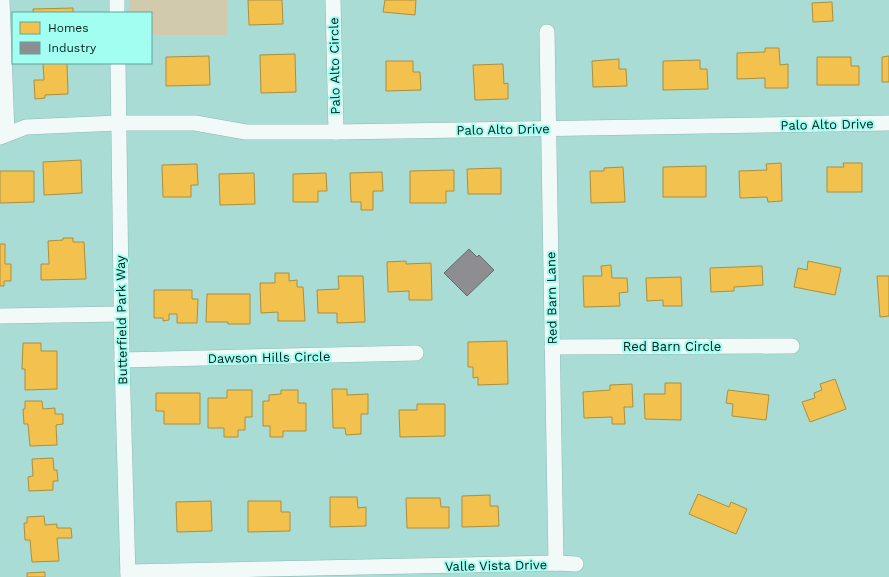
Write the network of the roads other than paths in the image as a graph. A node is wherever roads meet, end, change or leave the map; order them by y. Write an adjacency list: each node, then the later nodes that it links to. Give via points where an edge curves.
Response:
1 (2, 0): 11 (street)
2 (117, 0): 4 (street)
3 (333, 0): 10 (street, Palo Alto Circle)
4 (118, 12)
5 (547, 32): 9 (street, Red Barn Lane)
6 (118, 64): 7 (street, Butterfield Park Way)
7 (118, 123): 10 (street, Palo Alto Drive, via 195,123 246,132); 11 (street, Palo Alto Drive, via 26,127); 12 (street, Butterfield Park Way)
8 (889, 123): 9 (street, Palo Alto Drive)
9 (548, 128): 10 (street, Palo Alto Drive); 15 (street, Red Barn Lane)
10 (336, 132)
11 (4, 136)
12 (121, 314): 13 (street); 17 (street, Butterfield Park Way)
13 (0, 316)
14 (792, 346): 15 (street, Red Barn Circle)
15 (552, 347): 18 (street, Red Barn Lane)
16 (416, 353): 17 (street, Dawson Hills Circle)
17 (122, 360): 20 (street, Butterfield Park Way)
18 (556, 564): 19 (street, Valle Vista Drive); 20 (street, Valle Vista Drive)
19 (576, 564)
20 (128, 574)

